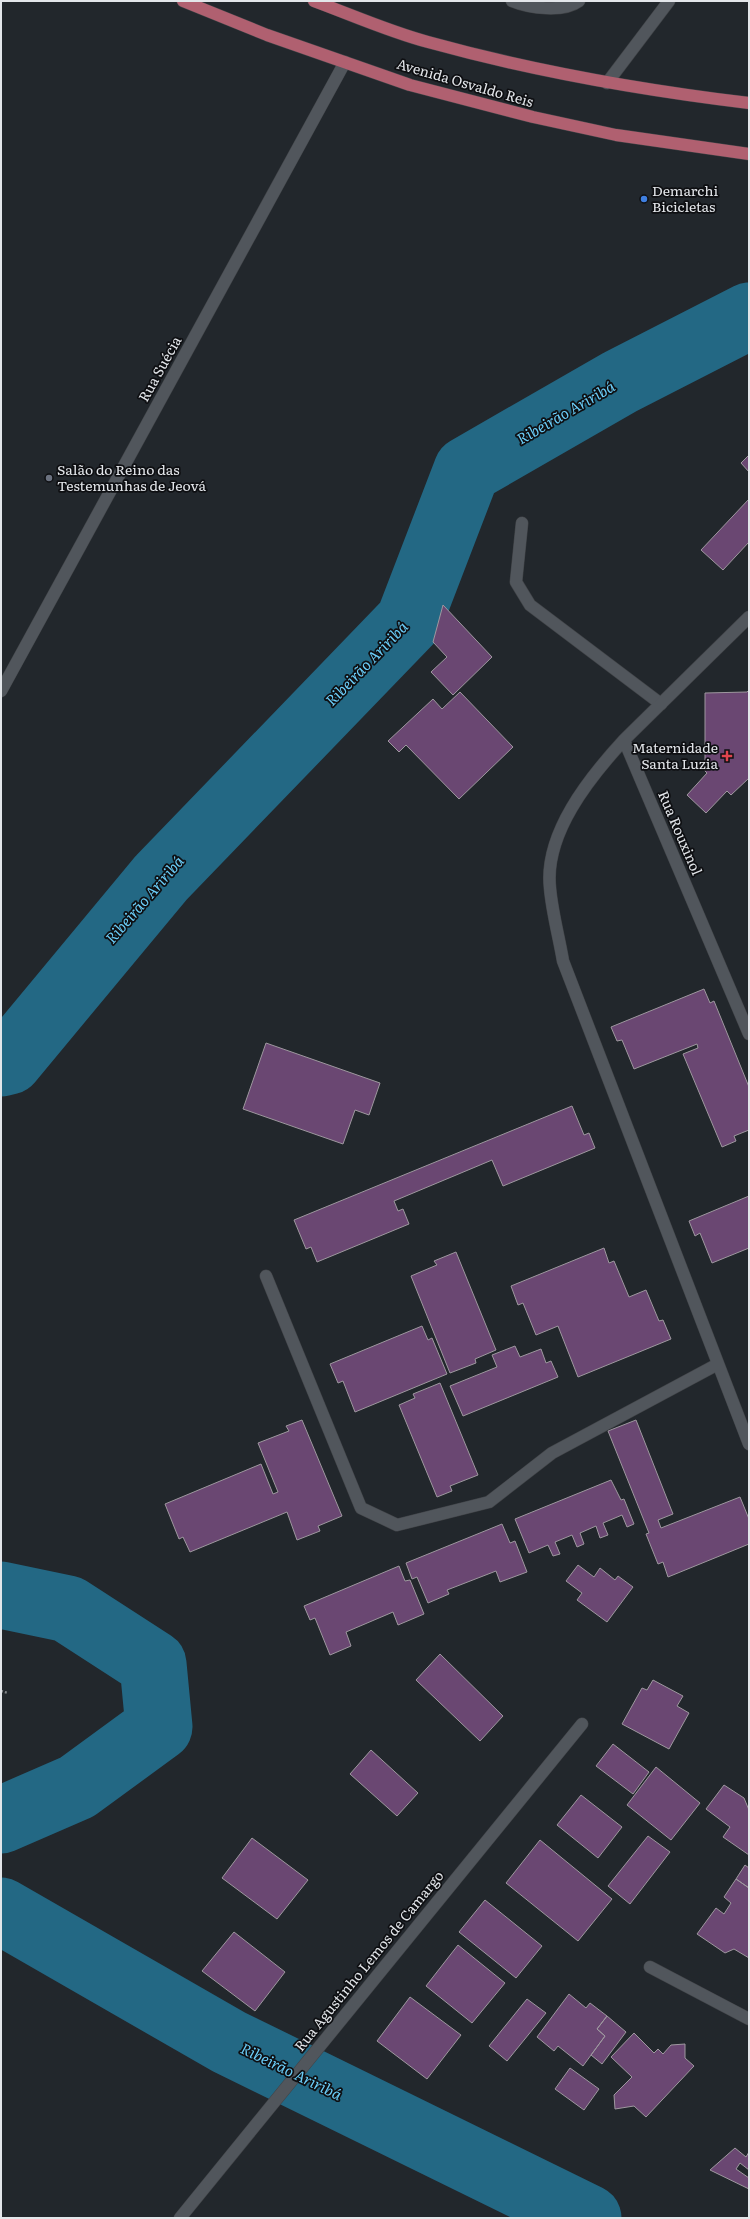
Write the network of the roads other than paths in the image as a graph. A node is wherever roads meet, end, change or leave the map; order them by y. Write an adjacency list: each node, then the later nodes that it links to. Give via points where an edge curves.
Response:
1 (183, 1): 6 (main road, Avenida Osvaldo Reis, via 267,35)
2 (314, 1): 7 (main road, Avenida Osvaldo Reis, via 427,42)
3 (512, 1): 4 (street, via 549,8 573,5)
4 (579, 1)
5 (669, 1): 7 (street)
6 (345, 62): 9 (main road, Avenida Osvaldo Reis, via 410,85 532,117 616,135); 12 (street, Rua Suécia)
7 (607, 83): 8 (main road, Avenida Osvaldo Reis)
8 (749, 103)
9 (749, 154)
10 (522, 523): 13 (street, via 516,582 530,605)
11 (749, 617): 13 (street)
12 (1, 690)
13 (661, 704): 14 (street)
14 (624, 740): 15 (street, Rua Rouxinol); 17 (street, via 596,770 577,799 550,860 549,888 563,960)
15 (749, 1034)
16 (266, 1276): 17 (street, via 361,1508 397,1524 489,1502 552,1453)
17 (718, 1364): 18 (street)
18 (749, 1444)
19 (582, 1724): 22 (street, Rua Agustinho Lemos de Camargo)
20 (650, 1967): 21 (street)
21 (749, 2019)
22 (180, 2218)

